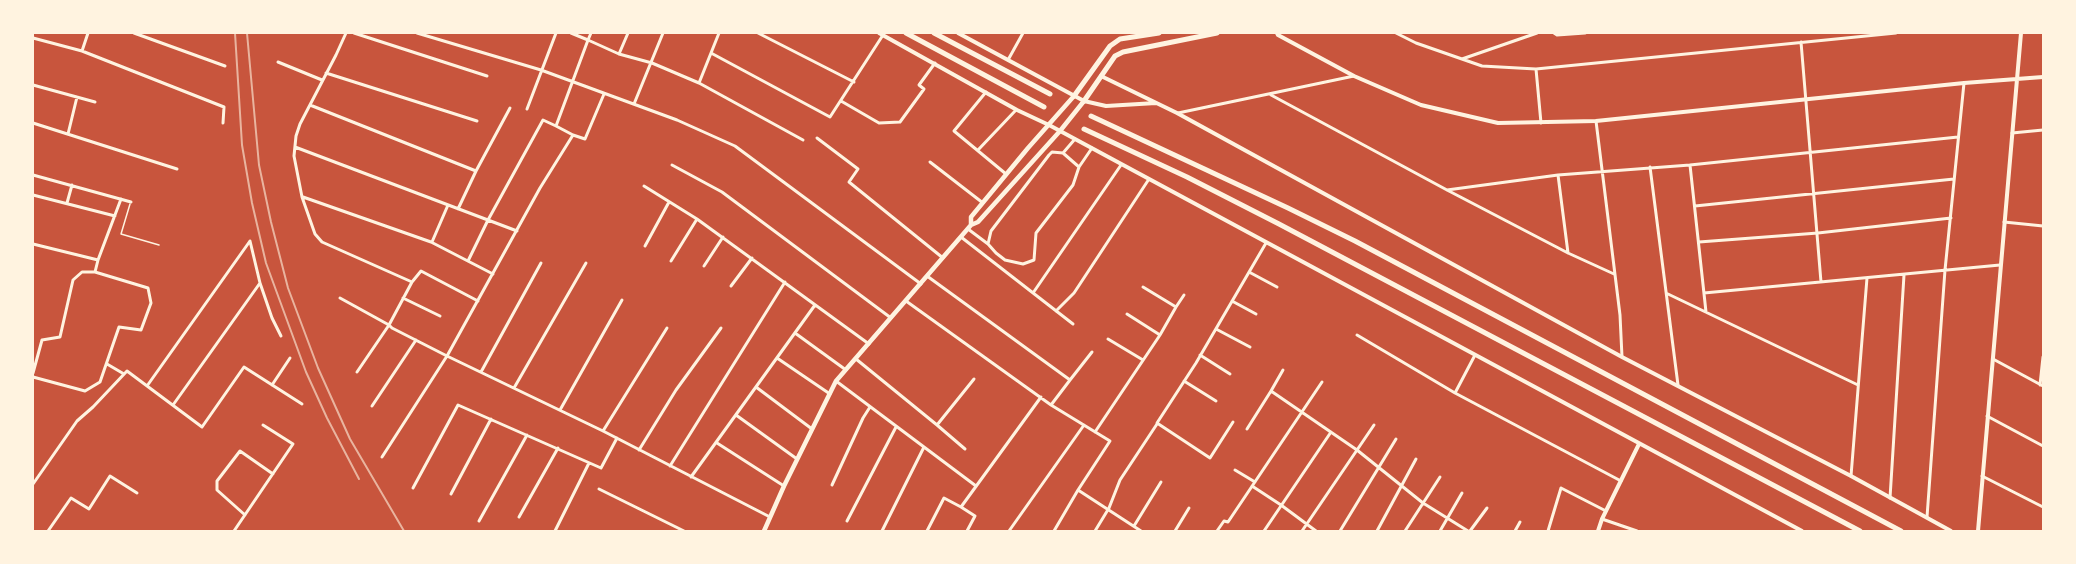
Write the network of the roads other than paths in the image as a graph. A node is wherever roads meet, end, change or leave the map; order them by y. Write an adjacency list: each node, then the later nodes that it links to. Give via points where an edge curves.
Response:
1 (88, 33): 32 (street)
2 (134, 33): 40 (street)
3 (346, 33): 43 (street)
4 (354, 33): 44 (street)
5 (417, 33): 42 (street)
6 (556, 33): 42 (street)
7 (571, 33): 30 (street)
8 (591, 33): 30 (street)
9 (628, 33): 34 (street)
10 (663, 33): 38 (street)
11 (720, 33): 33 (street)
12 (758, 33): 50 (street)
13 (906, 33): 69 (main road)
14 (934, 33): 58 (main road)
15 (958, 33): 35 (street)
16 (1023, 33): 35 (street)
17 (1159, 33): 28 (main road)
18 (1218, 33): 45 (main road, via 1123,52 1115,56)
19 (1277, 33): 46 (street)
20 (1396, 33): 36 (street)
21 (1537, 33): 36 (street)
22 (1554, 33): 23 (street)
23 (1585, 33)
24 (1888, 33): 25 (street); 31 (street)
25 (1896, 33)
26 (2021, 33): 48 (street)
27 (881, 34): 39 (street); 50 (street)
28 (1121, 36): 60 (main road)
29 (33, 38): 32 (street)
30 (588, 40): 34 (street); 51 (street)
31 (1801, 42): 41 (street); 62 (street)
32 (82, 51): 78 (street, via 224,106)
33 (711, 53): 52 (street); 63 (street, via 830,117)
34 (619, 54): 38 (street)
35 (1008, 60): 60 (street)
36 (1461, 60): 41 (street, via 1482,66)
37 (278, 62): 49 (street)
38 (652, 63): 52 (street); 67 (street)
39 (935, 63): 55 (street); 63 (street, via 919,85 924,89 900,122 879,123)
40 (225, 66)
41 (1536, 69): 79 (street)
42 (541, 70): 51 (street); 71 (street)
43 (326, 73): 49 (street); 75 (street)
44 (488, 76)
45 (1101, 76): 64 (main road); 66 (street)
46 (1354, 76): 59 (street); 79 (street, via 1421,105 1498,123)
47 (2043, 77): 48 (street)
48 (2016, 78): 53 (street); 85 (street)
49 (322, 80): 68 (street)
50 (854, 81): 63 (street)
51 (572, 82): 57 (street); 81 (street)
52 (699, 83): 91 (street)
53 (1964, 83): 62 (street); 88 (street)
54 (34, 85): 56 (street); 61 (street)
55 (986, 92): 72 (street); 94 (street, via 954,131)
56 (33, 93)
57 (604, 94): 67 (street); 87 (street, via 585,139)
58 (1050, 94)
59 (1271, 94): 73 (street); 113 (street)
60 (1074, 96): 64 (street); 80 (main road)
61 (77, 97): 65 (street); 86 (street)
62 (1805, 99): 76 (street); 95 (street)
63 (841, 101)
64 (1084, 101): 66 (street, via 1106,106); 84 (main road)
65 (95, 102)
66 (1157, 103): 73 (street)
67 (634, 104): 165 (street, via 735,146)
68 (309, 105): 92 (street); 104 (street)
69 (1044, 106)
70 (510, 108): 104 (street)
71 (527, 109)
72 (1017, 110): 80 (street); 94 (street)
73 (1177, 113): 204 (street)
74 (1091, 116): 343 (main road, via 1355,241)
75 (477, 120)
76 (1596, 121): 79 (street); 105 (street)
77 (33, 123): 86 (street)
78 (223, 123)
79 (1541, 123)
80 (1049, 125): 84 (street); 106 (main road)
81 (556, 126): 87 (street); 128 (street, via 543,120)
82 (1084, 129): 342 (main road, via 1279,224)
83 (2043, 130): 85 (street)
84 (1060, 131): 90 (street); 131 (main road)
85 (2012, 133): 129 (street)
86 (68, 134): 103 (street)
87 (573, 135): 132 (street)
88 (1958, 137): 95 (street); 109 (street)
89 (817, 138): 145 (street, via 858,169 849,183)
90 (1075, 139): 93 (street); 96 (street)
91 (803, 140)
92 (295, 147): 116 (street); 122 (street)
93 (1092, 148): 99 (street); 101 (street)
94 (978, 150): 106 (street)
95 (1809, 152): 100 (street); 114 (street)
96 (1064, 153): 101 (street); 140 (street, via 1049,155 991,231)
97 (930, 162): 121 (street)
98 (672, 165): 186 (street, via 722,192)
99 (1121, 165): 110 (street); 169 (street)
100 (1690, 165): 102 (street); 123 (street)
101 (1079, 167): 140 (street, via 1073,185 1036,233 1034,260 1023,264 1008,261)
102 (1650, 167): 105 (street); 170 (street)
103 (177, 169)
104 (476, 171): 124 (street)
105 (1602, 172): 108 (street); 157 (street)
106 (1006, 174): 121 (main road)
107 (33, 175): 111 (street)
108 (1558, 175): 113 (street); 143 (street)
109 (1954, 179): 114 (street); 126 (street)
110 (1149, 180): 138 (street); 181 (street, via 1074,293)
111 (72, 185): 117 (street); 120 (street)
112 (644, 186): 119 (street)
113 (1447, 190): 143 (street)
114 (1815, 194): 123 (street); 133 (street)
115 (33, 195): 120 (street)
116 (302, 197): 136 (street); 161 (street, via 321,242)
117 (121, 199): 118 (street); 125 (street)
118 (131, 202): 141 (lane, via 121,234)
119 (669, 202): 127 (street); 142 (street)
120 (67, 203): 125 (street)
121 (983, 203): 131 (main road, via 971,217)
122 (448, 205): 124 (street); 136 (street)
123 (1695, 206): 137 (street)
124 (458, 208): 128 (street)
125 (115, 216): 146 (street)
126 (1951, 218): 133 (street); 153 (street)
127 (697, 219): 134 (street); 148 (street)
128 (488, 220): 132 (street); 147 (street)
129 (2004, 222): 130 (street); 151 (street)
130 (2043, 226)
131 (970, 227): 135 (main road); 140 (street)
132 (517, 231): 156 (street)
133 (1818, 233): 137 (street); 163 (street)
134 (723, 237): 144 (street); 152 (street)
135 (961, 237): 145 (main road); 169 (street)
136 (431, 242): 147 (street)
137 (1699, 242): 171 (street)
138 (1266, 243): 155 (street); 202 (street)
139 (33, 244): 146 (street)
140 (988, 244)
141 (159, 245)
142 (645, 246)
143 (1568, 253): 157 (street)
144 (752, 258): 162 (street); 166 (street)
145 (943, 258): 159 (main road)
146 (98, 260): 154 (street)
147 (468, 261): 156 (street)
148 (670, 261)
149 (542, 263): 215 (street)
150 (586, 263): 230 (street)
151 (2000, 265): 153 (street); 209 (street)
152 (704, 266)
153 (1945, 270): 158 (street); 307 (street)
154 (95, 272): 211 (street, via 148,288 151,303 141,330 119,327); 218 (street, via 82,272 73,280 60,337 42,340)
155 (1249, 272): 168 (street); 178 (street)
156 (493, 274): 176 (street)
157 (1614, 274): 204 (street)
158 (1904, 274): 160 (street); 295 (street)
159 (927, 276): 165 (main road); 220 (street)
160 (1867, 278): 163 (street); 225 (street)
161 (412, 282): 174 (street); 176 (street, via 421,271)
162 (785, 282): 179 (street); 273 (street)
163 (1821, 282): 171 (street)
164 (260, 283): 195 (street); 227 (street, via 250,241); 237 (street)
165 (921, 284): 177 (main road)
166 (731, 286)
167 (1143, 287): 180 (street)
168 (1277, 287)
169 (1033, 293): 181 (street)
170 (1667, 293): 182 (street); 228 (street)
171 (1704, 293): 182 (street)
172 (1184, 295): 180 (street)
173 (340, 298): 188 (street)
174 (403, 298): 185 (street); 188 (street)
175 (622, 300): 241 (street)
176 (478, 301): 203 (street)
177 (906, 301): 186 (main road); 234 (street)
178 (1232, 301): 184 (street); 191 (street)
179 (816, 305): 192 (street); 198 (street)
180 (1176, 307): 193 (street)
181 (1056, 311): 187 (street)
182 (1706, 312): 225 (street)
183 (1127, 314): 193 (street)
184 (1256, 314)
185 (440, 316)
186 (891, 318): 198 (main road)
187 (1072, 324)
188 (389, 325): 197 (street); 214 (street)
189 (667, 328): 255 (street)
190 (721, 328): 267 (street)
191 (1216, 328): 199 (street); 201 (street)
192 (795, 333): 207 (street); 212 (street)
193 (1160, 335): 210 (street)
194 (1357, 335): 232 (street)
195 (281, 336)
196 (1108, 339): 210 (street)
197 (416, 340): 203 (street); 239 (street)
198 (869, 344): 208 (main road)
199 (1250, 347)
200 (1092, 352): 220 (street)
201 (1200, 355): 217 (street); 222 (street)
202 (1475, 355): 232 (street); 262 (street)
203 (447, 356): 215 (street); 269 (street)
204 (1622, 357): 228 (street)
205 (2043, 357): 226 (street)
206 (290, 358): 224 (street)
207 (777, 358): 229 (street); 233 (street)
208 (856, 359): 212 (main road); 249 (street)
209 (1993, 359): 226 (street); 244 (street)
210 (1143, 360): 256 (street)
211 (107, 364): 216 (street); 218 (street, via 100,382 85,391)
212 (846, 370): 221 (main road)
213 (1283, 370): 231 (street)
214 (357, 372)
215 (481, 372): 230 (street)
216 (124, 374): 227 (street, via 127,371); 283 (street, via 77,421)
217 (1230, 374)
218 (33, 375)
219 (975, 379): 249 (street)
220 (1070, 380): 238 (street)
221 (836, 381): 233 (main road); 240 (street)
222 (1184, 381): 235 (street); 247 (street)
223 (1322, 382): 242 (street)
224 (272, 385): 236 (street); 237 (street, via 244,367 202,427)
225 (1858, 385): 277 (street)
226 (2042, 385)
227 (147, 386): 237 (street)
228 (1678, 386): 277 (street)
229 (756, 387): 243 (street); 253 (street)
230 (514, 388): 241 (street)
231 (1271, 391): 242 (street); 254 (street)
232 (1455, 393): 281 (street)
233 (830, 394): 253 (main road)
234 (1041, 397): 238 (street); 287 (street)
235 (1216, 401)
236 (302, 404)
237 (173, 405)
238 (1051, 405): 250 (street)
239 (372, 406)
240 (870, 407): 252 (street); 285 (street)
241 (560, 410): 255 (street)
242 (1301, 411): 257 (street); 284 (street)
243 (736, 415): 261 (street); 270 (street)
244 (1988, 416): 263 (street); 278 (street)
245 (491, 419): 258 (street); 289 (street, via 458,405); 294 (street)
246 (1233, 422): 247 (street, via 1210,458)
247 (1157, 423): 300 (street, via 1120,480)
248 (263, 425): 276 (street, via 293,444)
249 (937, 425): 266 (street)
250 (1084, 425): 256 (street); 323 (street)
251 (1374, 425): 268 (street)
252 (896, 427): 264 (street); 311 (street)
253 (812, 429): 270 (main road)
254 (1247, 429)
255 (603, 430): 259 (street)
256 (1095, 432): 291 (street, via 1110,441)
257 (1331, 432): 268 (street); 297 (street)
258 (527, 435): 265 (street); 310 (street)
259 (617, 438): 267 (street); 272 (street, via 601,468)
260 (1396, 439): 274 (street)
261 (717, 443): 279 (street); 286 (street)
262 (1639, 444): 281 (street); 341 (street)
263 (2043, 446)
264 (924, 447): 287 (street); 320 (street)
265 (558, 448): 272 (street); 305 (street)
266 (966, 448)
267 (639, 450): 273 (street)
268 (1357, 450): 274 (street); 313 (street)
269 (382, 457)
270 (797, 459): 286 (main road)
271 (1416, 459): 288 (street)
272 (590, 463): 317 (street)
273 (670, 466): 279 (street)
274 (1379, 469): 288 (street); 332 (street)
275 (1235, 470): 284 (street)
276 (273, 474): 304 (street); 304 (street, via 240,451 217,482 217,490)
277 (1851, 476): 295 (street)
278 (1982, 476): 299 (street); 345 (street)
279 (691, 477): 306 (street)
280 (1440, 477): 296 (street)
281 (1621, 481): 303 (street)
282 (1161, 482): 314 (street)
283 (33, 484)
284 (1253, 484): 297 (street); 328 (street, via 1228,522 1224,521)
285 (832, 485)
286 (784, 486): 306 (main road)
287 (976, 486): 298 (street)
288 (1401, 486): 296 (street); 333 (street)
289 (414, 488)
290 (599, 489): 318 (street)
291 (1078, 490): 300 (street); 324 (street)
292 (137, 493): 315 (street, via 110,476 88,509 71,498)
293 (1462, 493): 309 (street)
294 (451, 494)
295 (1890, 498): 307 (street)
296 (1423, 503): 309 (street); 334 (street)
297 (1281, 505): 313 (street); 329 (street)
298 (961, 507): 321 (street, via 944,498); 322 (street, via 975,516)
299 (2043, 507)
300 (1108, 508): 314 (street); 325 (street)
301 (1189, 508): 327 (street)
302 (1487, 508): 336 (street)
303 (1606, 511): 308 (street); 338 (street, via 1561,488)
304 (245, 514): 316 (street)
305 (519, 517)
306 (770, 517): 319 (main road)
307 (1926, 518): 344 (street)
308 (1602, 519): 339 (street); 340 (street)
309 (1448, 520): 335 (street); 336 (street)
310 (479, 521)
311 (847, 521)
312 (1520, 522): 337 (street)
313 (1307, 524): 330 (street); 331 (street)
314 (1134, 526): 326 (street)
315 (48, 531)
316 (234, 531)
317 (555, 531)
318 (684, 531)
319 (764, 531)
320 (882, 531)
321 (927, 531)
322 (967, 531)
323 (1009, 531)
324 (1054, 531)
325 (1095, 531)
326 (1139, 531)
327 (1175, 531)
328 (1217, 531)
329 (1264, 531)
330 (1302, 531)
331 (1316, 531)
332 (1341, 531)
333 (1377, 531)
334 (1405, 531)
335 (1440, 531)
336 (1469, 531)
337 (1515, 531)
338 (1548, 531)
339 (1598, 531)
340 (1637, 531)
341 (1802, 531)
342 (1860, 531)
343 (1901, 531)
344 (1951, 531)
345 (1978, 531)

